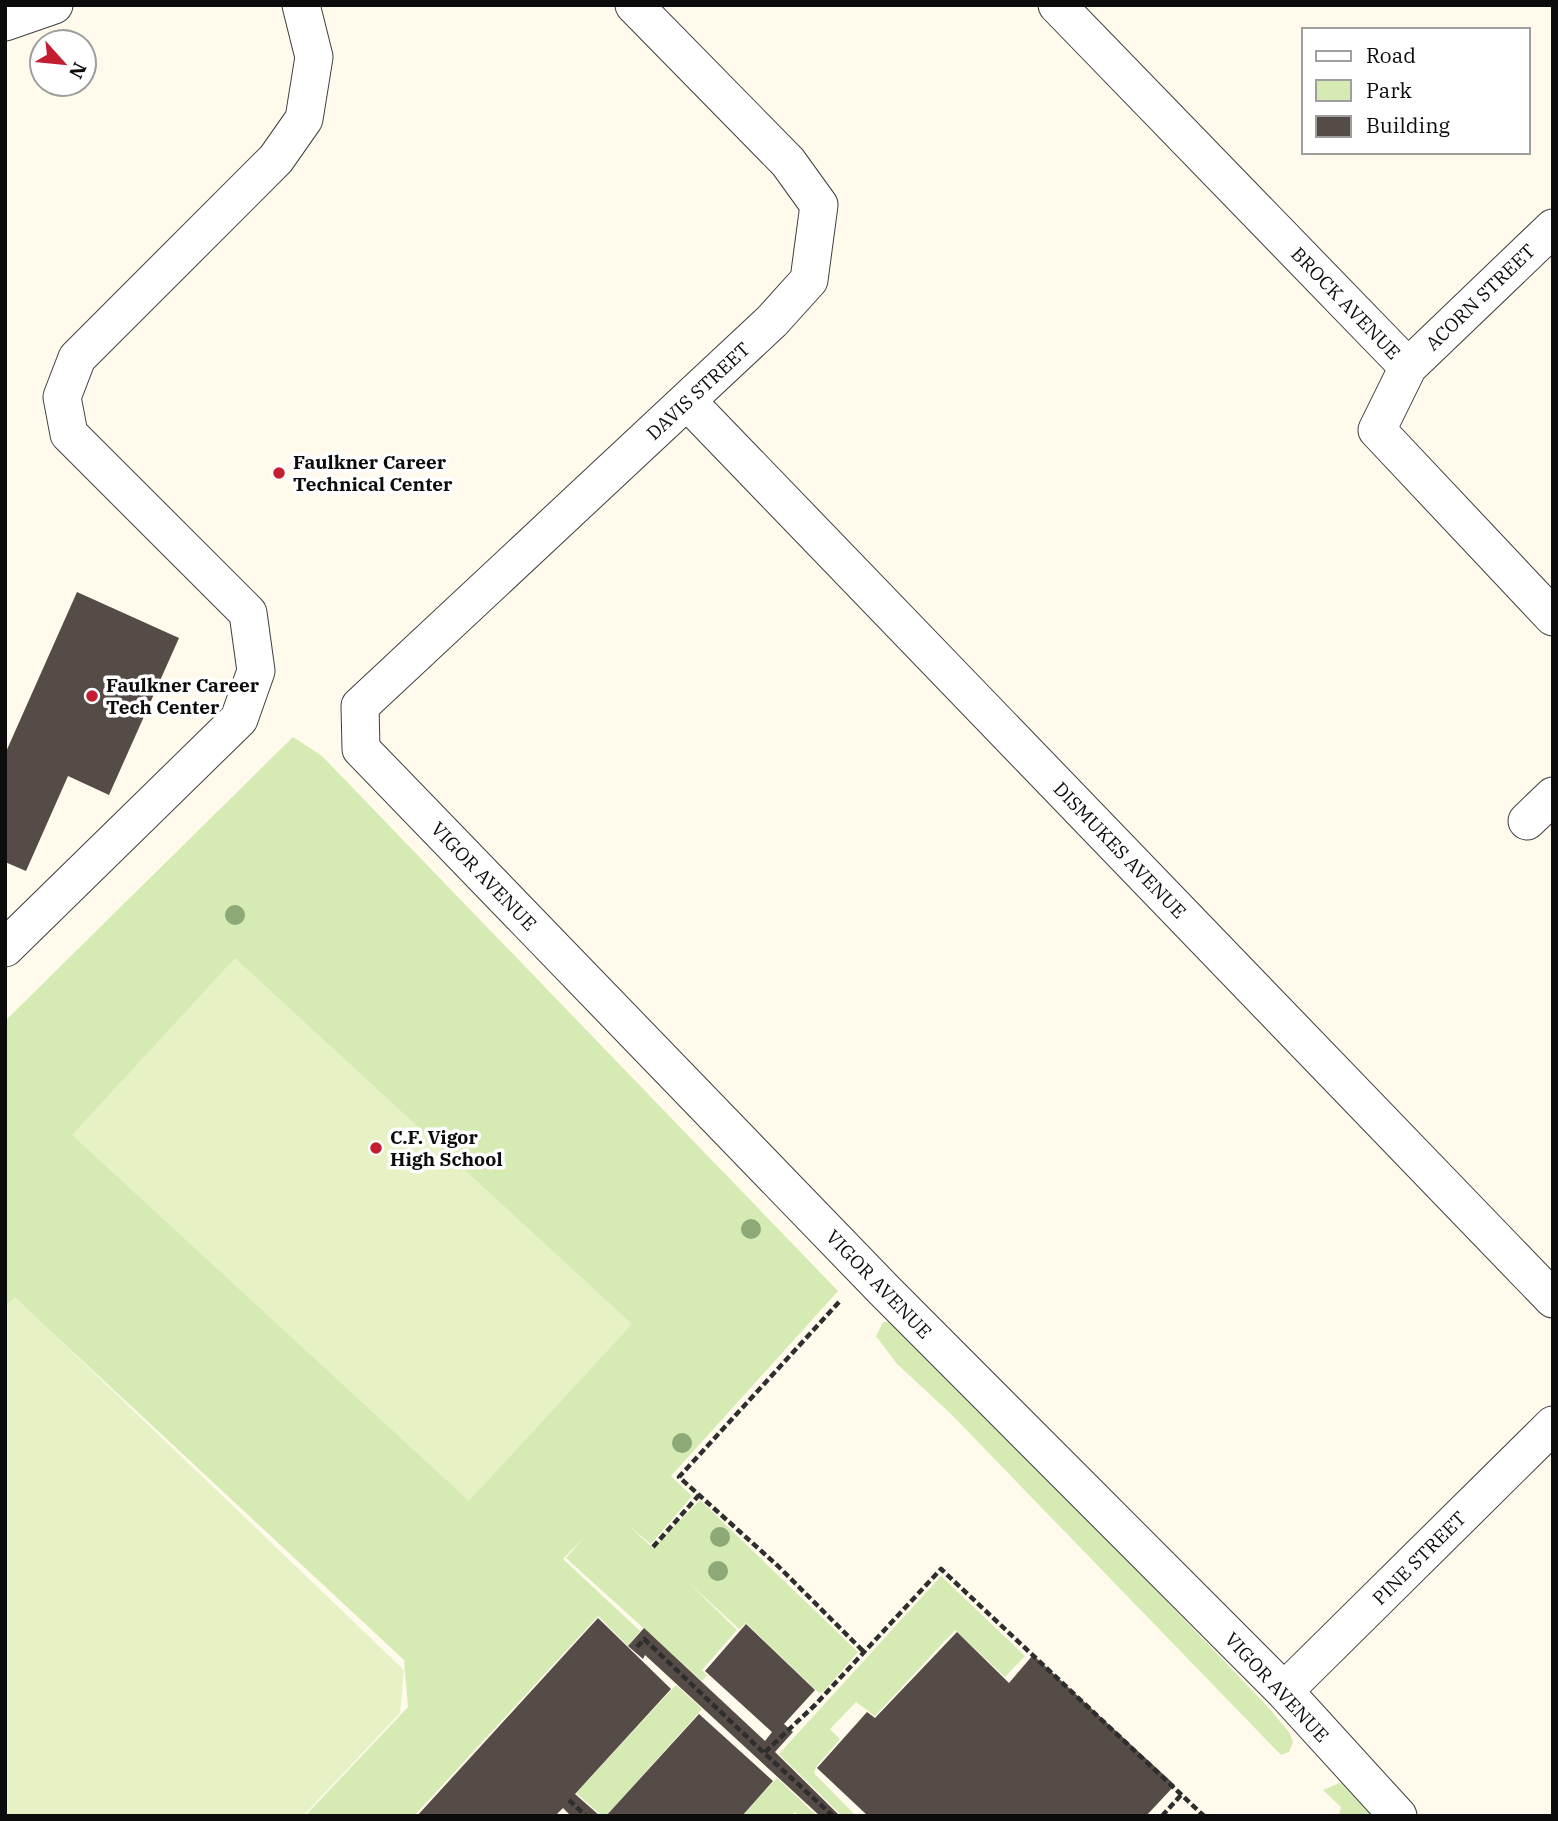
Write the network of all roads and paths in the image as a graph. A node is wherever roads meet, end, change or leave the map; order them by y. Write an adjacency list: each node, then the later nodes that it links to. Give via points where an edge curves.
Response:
1 (54, 5): 5 (street)
2 (301, 5): 13 (street, via 314,57 304,119 276,159 77,358 62,397 69,434 248,613 256,671 239,719)
3 (634, 5): 8 (street, DAVIS STREET, via 788,162 820,205 809,280)
4 (1057, 5): 7 (street, BROCK AVENUE)
5 (5, 22)
6 (1553, 228): 7 (street, ACORN STREET)
7 (1408, 367): 9 (street, BROCK AVENUE, via 1377,430)
8 (687, 401): 10 (street, DAVIS STREET, via 360,706); 14 (street, DISMUKES AVENUE)
9 (1553, 617)
10 (361, 750): 21 (street, VIGOR AVENUE, via 884,1290)
11 (1553, 796): 12 (street)
12 (1527, 821)
13 (5, 948)
14 (1553, 1299)
15 (839, 1302): 17 (path, via 679,1477)
16 (1553, 1425): 21 (street, PINE STREET)
17 (699, 1495): 18 (path); 20 (path)
18 (653, 1546)
19 (637, 1647): 22 (path, via 644,1639)
20 (864, 1653): 22 (path); 23 (path, via 941,1569)
21 (1284, 1691): 29 (street, VIGOR AVENUE)
22 (764, 1753): 26 (path)
23 (1181, 1795): 27 (path); 28 (path)
24 (569, 1800): 25 (path)
25 (586, 1816)
26 (833, 1816)
27 (1162, 1816)
28 (1204, 1816)
29 (1398, 1816)

